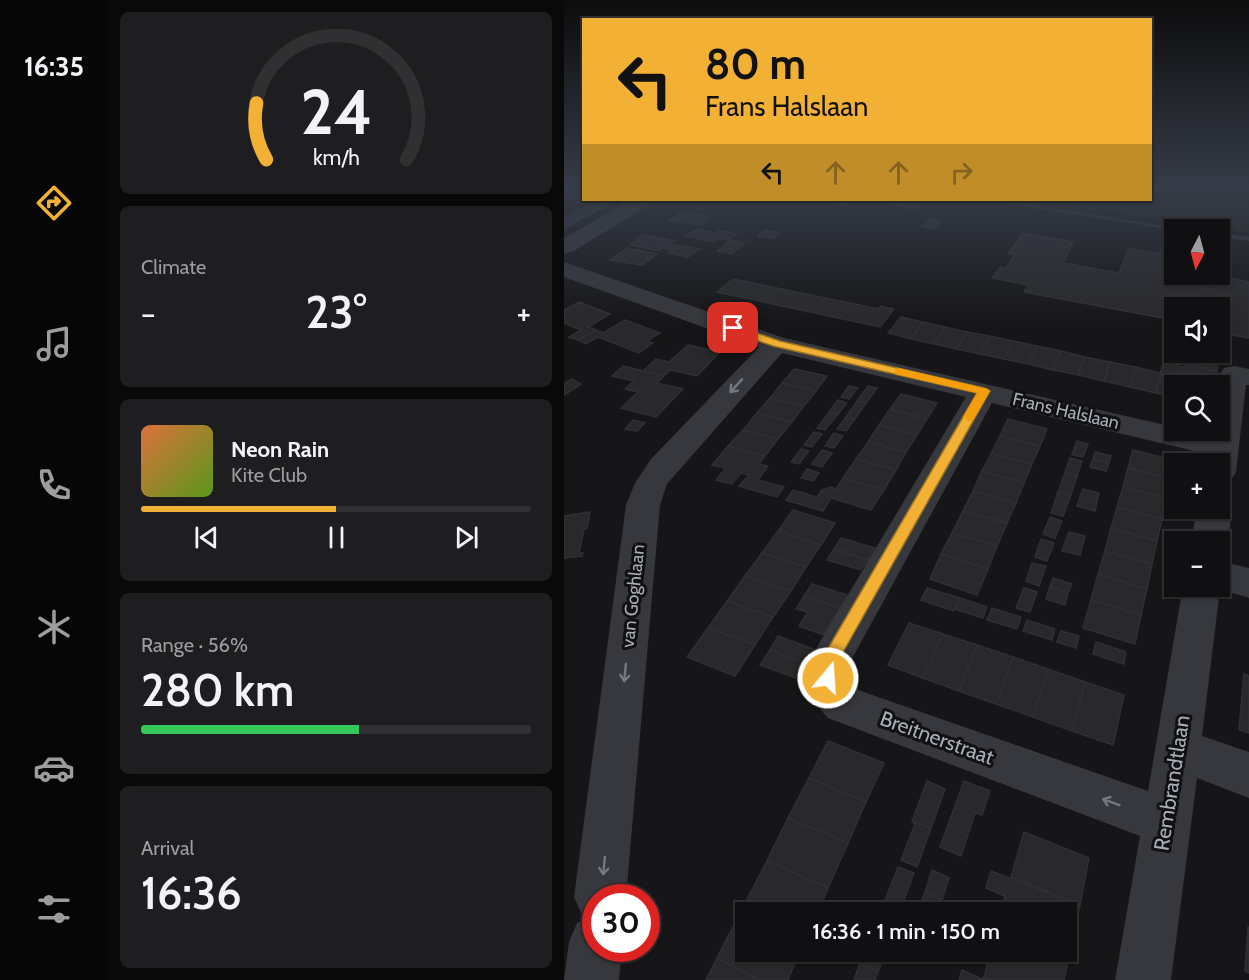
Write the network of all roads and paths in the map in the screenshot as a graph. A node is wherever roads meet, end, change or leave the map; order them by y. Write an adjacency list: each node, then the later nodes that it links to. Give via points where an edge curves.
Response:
1 (590, 232): 2 (street)
2 (564, 247)
3 (564, 269): 4 (street, Frans Halslaan)
4 (776, 344): 6 (street, Frans Halslaan); 15 (street, van Goghlaan, one-way to 15, via 662,467 643,505)
5 (1242, 376): 8 (street)
6 (984, 391): 7 (street, Frans Halslaan); 14 (street, Breitnerstraat, one-way to 6, via 843,704 830,692 829,663)
7 (1197, 453)
8 (1223, 453)
9 (1230, 578): 10 (street)
10 (1249, 583)
11 (1200, 597): 12 (street, Rembrandtlaan)
12 (1177, 749): 13 (street); 14 (street, Rembrandtlaan)
13 (1249, 775)
14 (1166, 822): 18 (street, Rembrandtlaan)
15 (601, 884)
16 (593, 962): 17 (street)
17 (591, 980)
18 (1143, 980)

